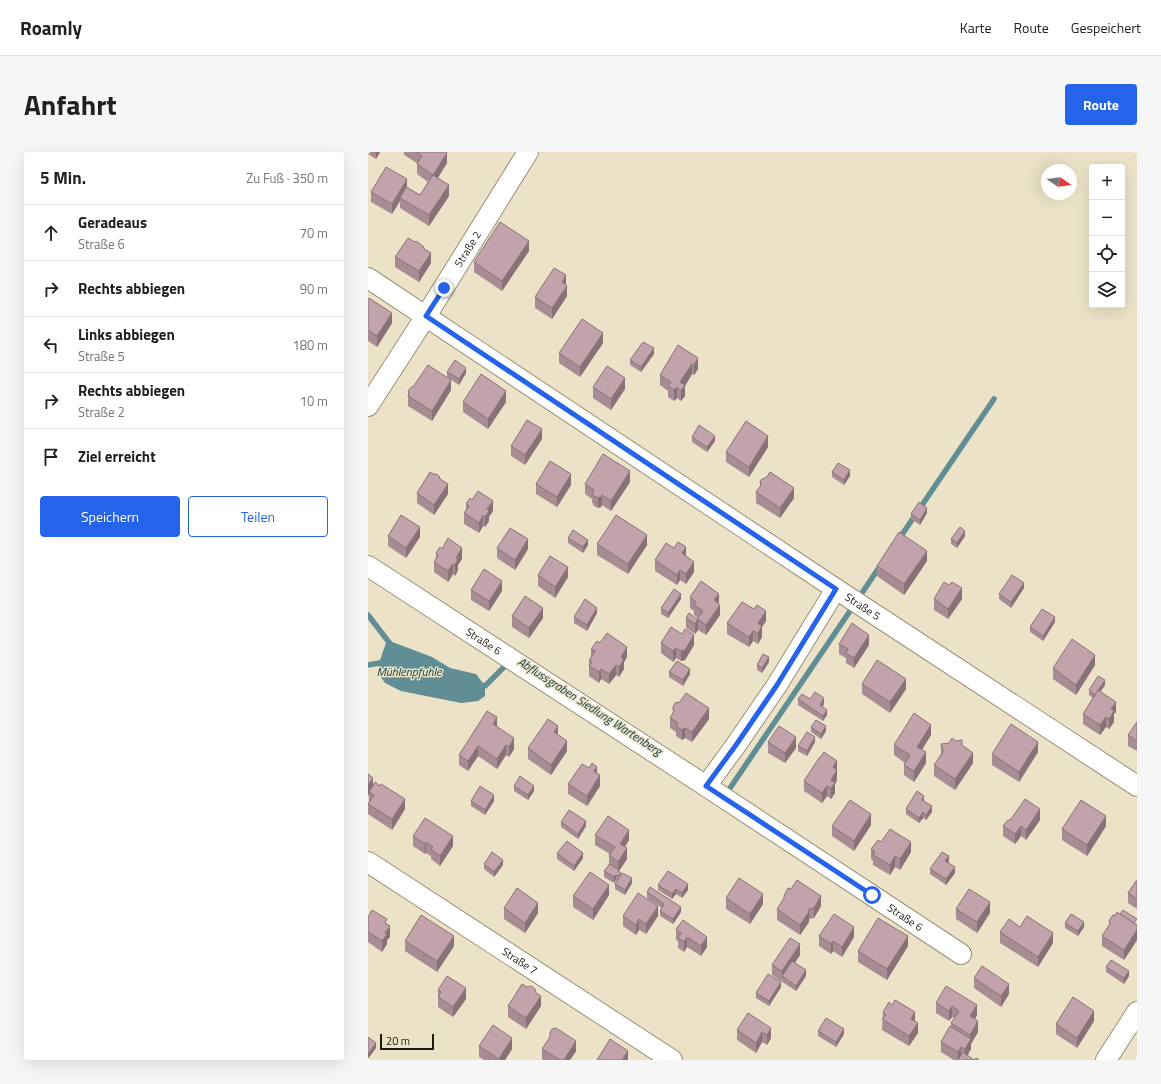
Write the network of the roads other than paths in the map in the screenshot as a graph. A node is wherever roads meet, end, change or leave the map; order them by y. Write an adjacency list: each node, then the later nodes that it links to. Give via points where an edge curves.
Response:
1 (528, 152): 3 (street, Straße 2)
2 (368, 278): 3 (street, Straße 5)
3 (426, 316): 4 (street, Straße 2); 6 (street, Straße 5)
4 (368, 406)
5 (368, 566): 7 (street, Straße 6)
6 (836, 589): 7 (street, via 773,691); 8 (street, Straße 5)
7 (706, 786): 10 (street, Straße 6)
8 (1137, 786)
9 (368, 862): 12 (street, Straße 7)
10 (961, 954)
11 (1137, 1012): 13 (street)
12 (672, 1060)
13 (1106, 1060)

